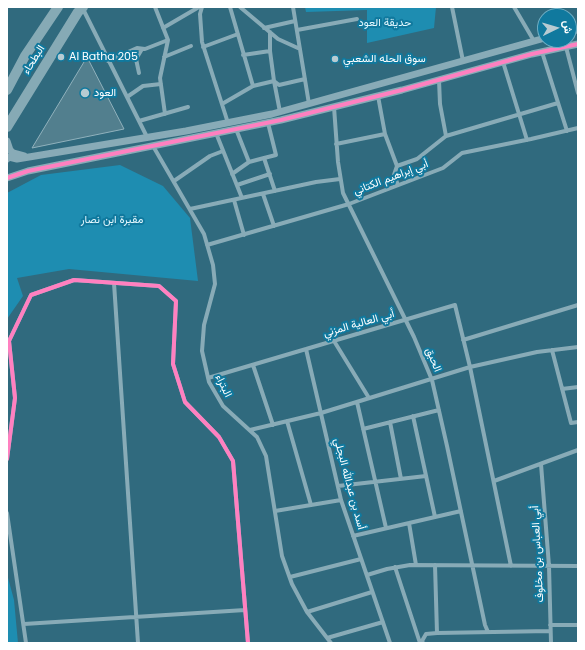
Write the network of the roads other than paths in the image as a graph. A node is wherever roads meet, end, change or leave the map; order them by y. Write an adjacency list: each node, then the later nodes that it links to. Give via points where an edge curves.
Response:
1 (58, 7): 38 (main road, البطحاء)
2 (83, 7): 30 (street); 54 (main road, البطحاء)
3 (155, 7): 12 (street)
4 (201, 7): 12 (street); 21 (street)
5 (230, 7): 16 (street)
6 (240, 7): 13 (street)
7 (293, 7): 11 (street)
8 (452, 7): 31 (street)
9 (514, 7): 19 (street)
10 (357, 19): 14 (street)
11 (295, 21): 13 (street); 14 (street)
12 (163, 28): 17 (street)
13 (264, 28): 15 (street)
14 (297, 30): 25 (street)
15 (270, 32): 25 (street, via 278,39); 26 (street)
16 (238, 34): 21 (street); 28 (street)
17 (168, 40): 24 (street); 29 (street)
18 (537, 40): 19 (street)
19 (534, 41): 31 (street)
20 (191, 46): 29 (street)
21 (203, 47): 44 (street)
22 (558, 48): 27 (street)
23 (567, 48): 40 (street)
24 (142, 49): 30 (street, via 138,48); 33 (street, via 136,59)
25 (300, 49): 34 (street)
26 (270, 51): 28 (street); 36 (street)
27 (542, 52): 32 (street); 43 (street)
28 (244, 55): 39 (street)
29 (164, 56): 37 (street)
30 (108, 61): 42 (street)
31 (463, 61): 45 (street)
32 (503, 62): 35 (street); 50 (street)
33 (140, 73)
34 (305, 79): 36 (street, via 279,84); 45 (street)
35 (439, 80): 41 (street); 60 (street)
36 (274, 81): 39 (street); 48 (street)
37 (160, 84): 42 (street, via 143,86); 49 (street)
38 (8, 85)
39 (253, 86): 44 (street)
40 (578, 93)
41 (378, 96): 47 (street); 59 (street)
42 (127, 97): 51 (street)
43 (558, 103): 50 (street); 57 (street)
44 (222, 104): 52 (street)
45 (309, 104): 48 (street)
46 (188, 107): 49 (street)
47 (334, 107): 53 (street); 64 (street, الحبق)
48 (280, 112): 52 (street)
49 (165, 114): 51 (street)
50 (519, 114): 60 (street); 63 (street)
51 (139, 121): 61 (street)
52 (228, 123): 61 (street)
53 (268, 123): 56 (street); 68 (street, via 276,155)
54 (9, 124): 62 (street)
55 (578, 128): 57 (street, أبي إبراهيم الكتاني)
56 (236, 129): 58 (street); 70 (street)
57 (567, 131): 63 (street, أبي إبراهيم الكتاني)
58 (216, 133): 65 (street); 66 (street)
59 (385, 134): 64 (street); 71 (street)
60 (446, 136): 71 (street, via 417,159)
61 (147, 137): 67 (street)
62 (7, 140): 67 (street, via 13,153)
63 (527, 140): 79 (street, أبي إبراهيم الكتاني, via 462,152 443,168)
64 (336, 144): 76 (street, الحبق)
65 (153, 146): 75 (street, via 28,171); 77 (street, البتراء)
66 (223, 151): 73 (street); 77 (street, via 210,156)
67 (30, 157): 69 (street)
68 (264, 158): 70 (street); 74 (street)
69 (7, 159)
70 (249, 162): 73 (street)
71 (397, 166): 79 (street, via 394,174)
72 (7, 172): 75 (street)
73 (232, 174): 78 (street)
74 (270, 174): 78 (street); 80 (street)
75 (10, 178)
76 (340, 179): 80 (street); 84 (street, الحبق)
77 (174, 182): 85 (street, البتراء)
78 (237, 185): 82 (street)
79 (398, 185): 84 (street, أبي إبراهيم الكتاني)
80 (275, 191): 81 (street)
81 (264, 194): 82 (street); 86 (street)
82 (242, 198): 83 (street)
83 (234, 200): 85 (street); 87 (street)
84 (349, 204): 86 (street, أبي إبراهيم الكتاني); 91 (street, الحبق)
85 (190, 209): 88 (street, البتراء)
86 (274, 226): 87 (street, أبي إبراهيم الكتاني)
87 (244, 235): 88 (street, أبي إبراهيم الكتاني)
88 (207, 245): 99 (street, البتراء, via 215,284 204,325 202,351)
89 (114, 283): 115 (street, via 74,280 31,296 9,341 15,398); 142 (street, via 159,286 176,301 173,364 185,402 219,437 233,461); 144 (street)
90 (578, 305): 92 (street)
91 (406, 320): 92 (street, أبي العالية المزني, via 455,305); 93 (street, أبي العالية المزني); 100 (street, الحبق)
92 (463, 340): 98 (street, أبي العالية المزني)
93 (334, 341): 95 (street, أبي العالية المزني); 103 (street)
94 (578, 347): 96 (street)
95 (306, 349): 97 (street, أبي العالية المزني); 106 (street, أسد بن عبدالله البجلي)
96 (552, 350): 98 (street); 102 (street)
97 (253, 365): 99 (street, أبي العالية المزني); 111 (street)
98 (470, 367): 100 (street); 119 (street, أبي العالية المزني)
99 (208, 378): 113 (street, البتراء, via 223,406)
100 (432, 380): 103 (street); 105 (street, الحبق)
101 (578, 387): 102 (street)
102 (562, 389): 110 (street, via 571,423)
103 (368, 398): 104 (street)
104 (357, 402): 106 (street); 112 (street)
105 (439, 410): 107 (street); 125 (street, الحبق)
106 (321, 413): 108 (street); 121 (street, أسد بن عبدالله البجلي)
107 (412, 416): 109 (street); 117 (street)
108 (287, 422): 111 (street); 123 (street)
109 (390, 422): 112 (street); 118 (street)
110 (578, 422)
111 (273, 425): 113 (street)
112 (363, 429): 120 (street)
113 (250, 430): 124 (street, البتراء, via 257,437 266,456)
114 (578, 450): 116 (street)
115 (7, 459)
116 (542, 464): 119 (street); 136 (street, أبي العباس بن مخلوف)
117 (426, 476): 118 (street); 127 (street)
118 (401, 479): 120 (street)
119 (494, 481): 135 (street, أبي العالية المزني)
120 (375, 482): 121 (street); 129 (street)
121 (338, 486): 122 (street, أسد بن عبدالله البجلي)
122 (341, 500): 123 (street); 130 (street, أسد بن عبدالله البجلي)
123 (311, 505): 124 (street)
124 (275, 511): 140 (street, البتراء, via 282,556)
125 (461, 511): 127 (street); 134 (street, الحبق)
126 (7, 513): 146 (street)
127 (435, 517): 128 (street)
128 (409, 523): 129 (street); 132 (street)
129 (386, 528): 130 (street)
130 (353, 536): 131 (street, أسد بن عبدالله البجلي)
131 (361, 559): 139 (street, أسد بن عبدالله البجلي); 140 (street)
132 (416, 565): 133 (street); 138 (street)
133 (435, 565): 134 (street); 151 (street)
134 (472, 566): 135 (street); 150 (street, الحبق)
135 (512, 566): 136 (street)
136 (549, 566): 137 (street); 147 (street, أبي العباس بن مخلوف)
137 (578, 566)
138 (395, 567): 139 (street); 158 (street)
139 (367, 575): 141 (street, أسد بن عبدالله البجلي)
140 (290, 577): 143 (street, البتراء)
141 (372, 592): 143 (street); 145 (street, أسد بن عبدالله البجلي)
142 (245, 610): 144 (street); 155 (street)
143 (307, 612): 152 (street, البتراء)
144 (136, 617): 146 (street); 154 (street)
145 (383, 622): 152 (street); 157 (street, أسد بن عبدالله البجلي)
146 (24, 624): 153 (street)
147 (550, 624): 148 (street); 149 (street, أبي العباس بن مخلوف)
148 (578, 625)
149 (550, 631): 150 (street); 159 (street, أبي العباس بن مخلوف)
150 (488, 632): 151 (street)
151 (437, 633): 158 (street, via 426,634)
152 (327, 638): 156 (street, البتراء)
153 (26, 643)
154 (138, 643)
155 (248, 643)
156 (331, 643)
157 (390, 643)
158 (421, 643)
159 (551, 643)

